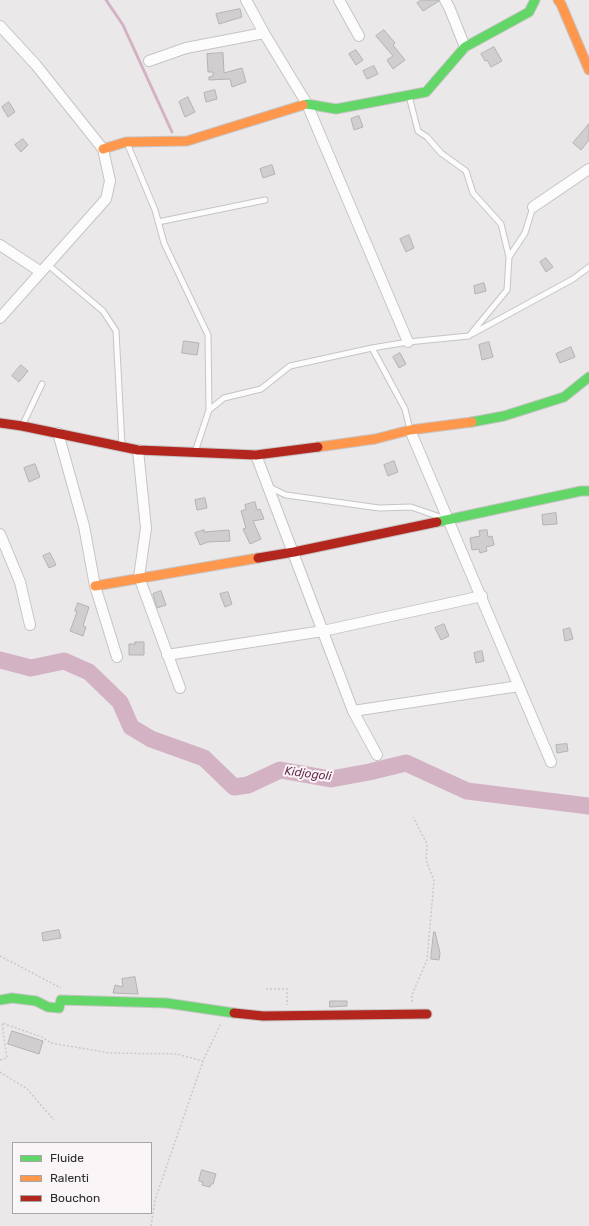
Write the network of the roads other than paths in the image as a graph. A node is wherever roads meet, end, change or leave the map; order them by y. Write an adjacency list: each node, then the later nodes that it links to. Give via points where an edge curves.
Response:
1 (246, 0): 7 (street)
2 (339, 0): 8 (street)
3 (444, 0): 9 (street)
4 (535, 0): 9 (street, via 529,12)
5 (558, 0): 11 (street)
6 (0, 26): 15 (street, via 36,65)
7 (264, 33): 10 (street, via 186,48); 13 (street)
8 (359, 36)
9 (465, 47): 12 (street, via 426,92)
10 (149, 60)
11 (589, 70)
12 (408, 95): 13 (street, via 336,109); 21 (lane, via 418,131 427,136 441,153 466,171 473,193 501,224)
13 (307, 104): 14 (street, via 187,141); 27 (street)
14 (126, 142): 15 (street); 19 (lane)
15 (103, 149): 22 (street, via 110,181 106,199)
16 (589, 169): 18 (street)
17 (265, 200): 19 (lane)
18 (533, 207): 21 (lane, via 524,233)
19 (158, 222): 31 (lane, via 164,243 208,336)
20 (0, 245): 24 (street)
21 (509, 257): 26 (lane, via 507,290)
22 (47, 264): 24 (street); 36 (lane, via 103,310 116,332)
23 (589, 267): 26 (lane, via 573,279)
24 (40, 272): 25 (street)
25 (0, 318)
26 (469, 336): 27 (lane)
27 (408, 342): 28 (lane)
28 (372, 348): 31 (lane, via 290,366 261,389 224,398); 34 (lane, via 405,409)
29 (589, 378): 34 (street, via 564,397 504,416)
30 (42, 384): 33 (lane)
31 (209, 410): 38 (lane)
32 (0, 423): 33 (street)
33 (22, 426): 35 (street)
34 (410, 430): 39 (street, via 375,439); 42 (street)
35 (58, 433): 36 (street); 46 (street, via 84,526)
36 (122, 447): 37 (street)
37 (138, 450): 38 (street); 45 (street, via 146,528)
38 (194, 453): 39 (street)
39 (256, 455): 40 (street)
40 (269, 487): 42 (lane, via 286,495 379,508 411,507); 44 (street)
41 (589, 491): 42 (street)
42 (449, 520): 44 (street); 47 (street)
43 (0, 534): 48 (street, via 20,582)
44 (294, 552): 45 (street); 49 (street)
45 (138, 577): 46 (street); 50 (street)
46 (95, 586): 51 (street)
47 (482, 596): 49 (street); 52 (street)
48 (30, 625)
49 (323, 631): 50 (street); 54 (street)
50 (167, 655): 53 (street)
51 (117, 657)
52 (519, 686): 54 (street); 56 (street)
53 (180, 688)
54 (353, 711): 55 (street)
55 (377, 755)
56 (552, 762)
57 (0, 1000): 58 (street, via 12,998 36,1001 48,1007 59,1008 61,1000 166,1003 263,1016)
58 (427, 1014)

